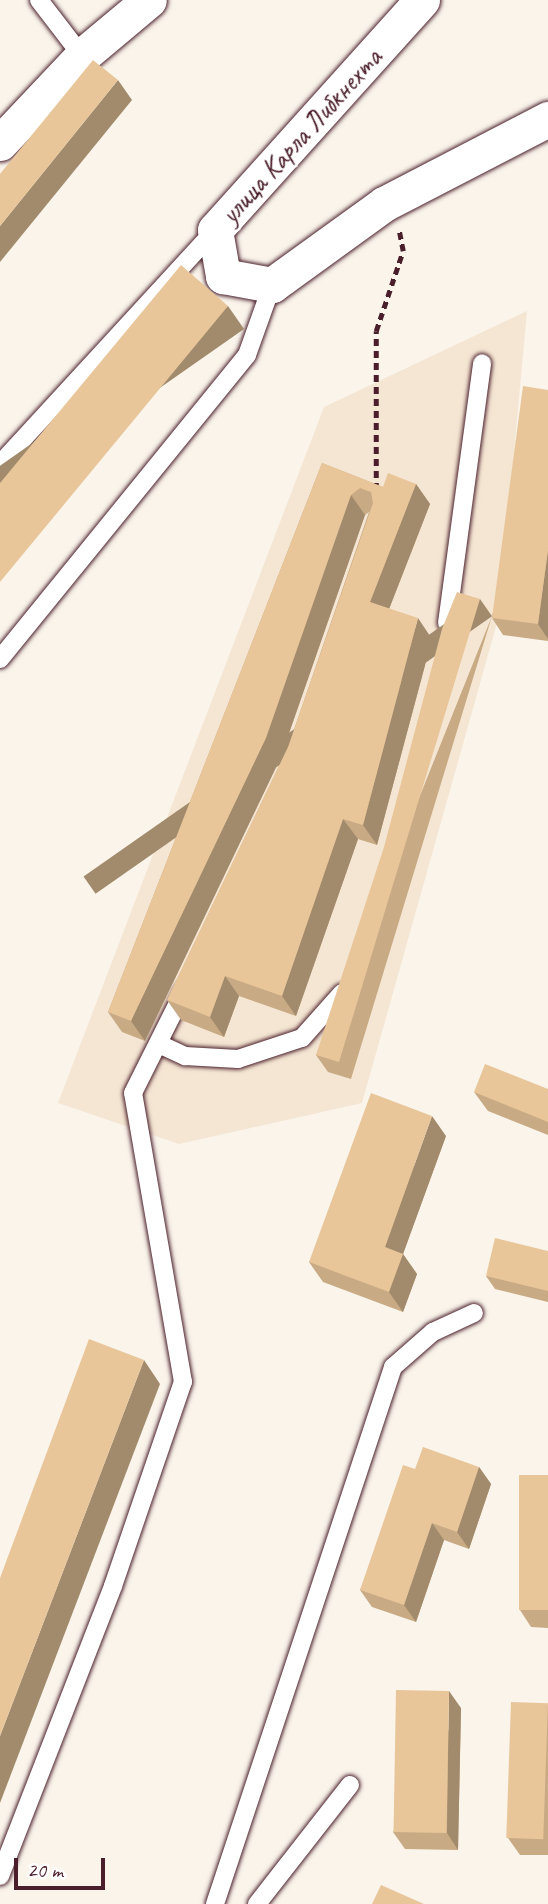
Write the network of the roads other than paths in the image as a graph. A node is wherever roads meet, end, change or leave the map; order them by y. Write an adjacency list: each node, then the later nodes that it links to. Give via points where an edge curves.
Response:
1 (39, 0): 4 (lane)
2 (149, 0): 4 (street)
3 (422, 0): 7 (street, улица Карла Либкнехта)
4 (82, 56): 6 (street)
5 (548, 119): 8 (street, via 384,204)
6 (0, 143)
7 (215, 230): 8 (street, улица Карла Либкнехта, via 223,276); 10 (lane)
8 (272, 285): 12 (lane, via 247,355)
9 (482, 363): 11 (lane, via 457,588)
10 (0, 464)
11 (443, 640)
12 (0, 659)
13 (193, 971): 15 (lane)
14 (347, 978): 15 (lane, via 338,1003 302,1038 238,1059 186,1056)
15 (159, 1044): 18 (lane, via 133,1093 183,1381 113,1586)
16 (474, 1313): 19 (lane, via 433,1332 393,1367)
17 (350, 1785): 20 (lane)
18 (0, 1876)
19 (215, 1904)
20 (257, 1904)

